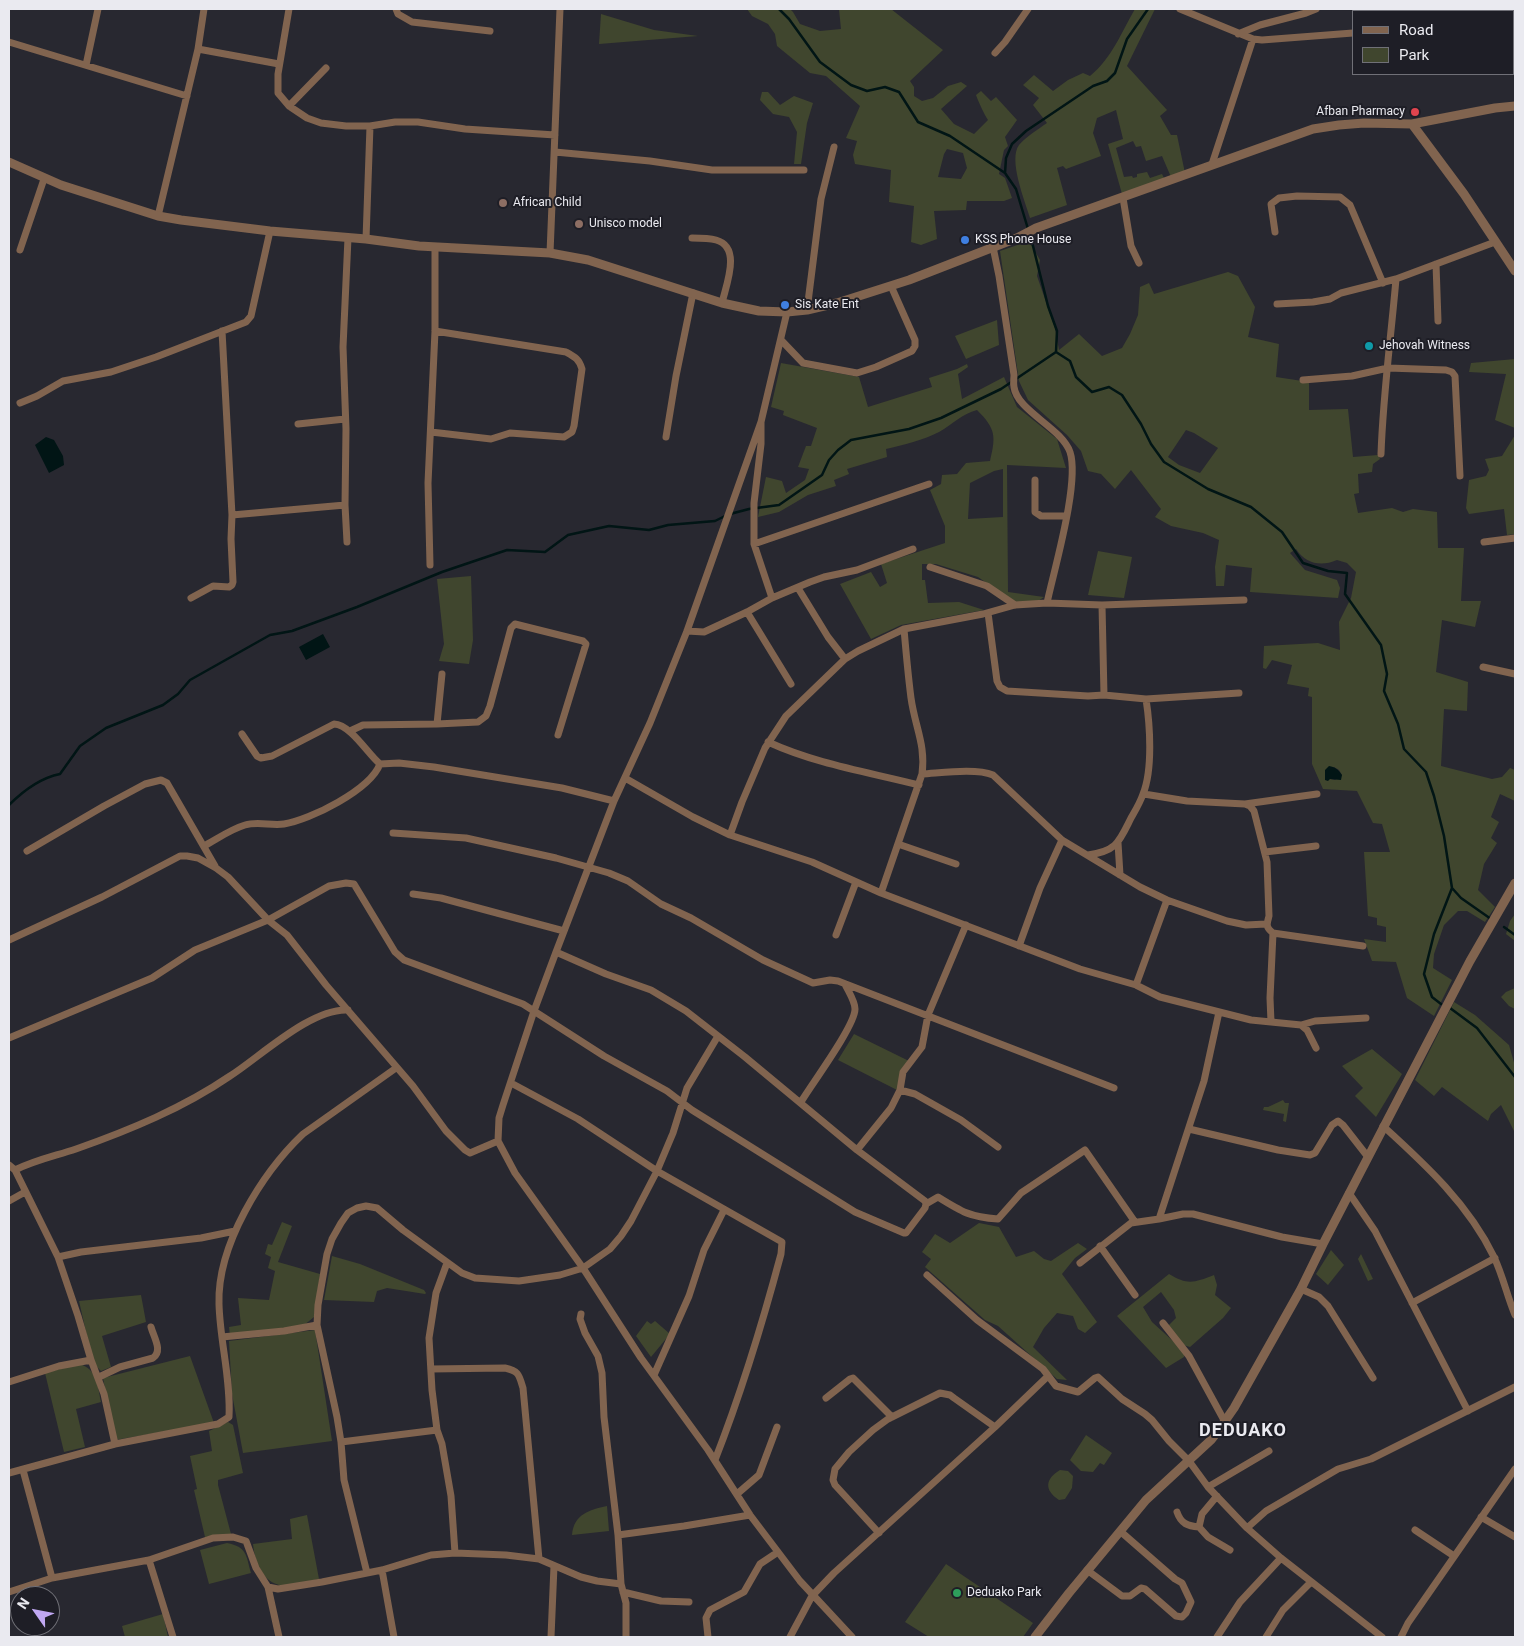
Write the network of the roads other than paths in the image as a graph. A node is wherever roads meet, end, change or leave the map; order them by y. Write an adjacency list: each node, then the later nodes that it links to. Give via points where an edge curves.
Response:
1 (98, 9): 17 (street)
2 (204, 9): 14 (street)
3 (289, 9): 16 (street)
4 (396, 9): 9 (street, via 398,14 412,22)
5 (560, 9): 24 (street)
6 (1028, 9): 15 (street)
7 (1180, 9): 11 (street)
8 (1316, 9): 11 (street)
9 (490, 31)
10 (1352, 33): 12 (street)
11 (1238, 34): 12 (street)
12 (1253, 39): 28 (street)
13 (9, 42): 17 (street)
14 (198, 50): 16 (street); 19 (street)
15 (995, 53)
16 (279, 64): 20 (street, via 278,93)
17 (86, 65): 19 (street)
18 (326, 68): 20 (street)
19 (187, 96): 32 (street)
20 (289, 106): 23 (street, via 321,123)
21 (1515, 106): 22 (street)
22 (1412, 124): 28 (street, via 1364,123 1313,129); 38 (street)
23 (370, 126): 24 (street, via 418,122); 37 (street)
24 (555, 136): 26 (street)
25 (834, 147): 52 (street, via 822,199)
26 (555, 152): 29 (street, via 712,170); 42 (street)
27 (9, 162): 30 (street)
28 (1212, 164): 31 (street)
29 (804, 170)
30 (44, 179): 32 (street); 41 (street)
31 (1122, 198): 40 (street); 43 (street, via 1131,246)
32 (158, 216): 33 (street)
33 (270, 231): 35 (street); 55 (street, via 250,318)
34 (1275, 232): 47 (street, via 1271,207 1274,200 1297,196 1340,197 1350,205)
35 (348, 238): 37 (street); 61 (street, via 343,323)
36 (692, 238): 50 (street, via 717,240 728,248 732,259)
37 (366, 239): 39 (street)
38 (1495, 242): 44 (street); 45 (street)
39 (435, 247): 42 (street); 56 (street)
40 (993, 247): 48 (street); 72 (street, via 1014,388 1020,400 1065,441 1071,454 1073,477)
41 (20, 250)
42 (550, 253): 49 (street, via 588,260)
43 (1139, 263)
44 (1436, 264): 46 (street); 54 (street)
45 (1515, 271)
46 (1396, 278): 47 (street); 58 (street)
47 (1383, 283): 51 (street, via 1341,293 1330,299)
48 (891, 286): 52 (street); 57 (street, via 915,340 912,351 857,373 803,362)
49 (693, 293): 50 (street); 65 (street)
50 (722, 303): 53 (street, via 759,311)
51 (1278, 304)
52 (807, 310): 53 (street)
53 (787, 312): 57 (street)
54 (1438, 322)
55 (222, 331): 60 (street, via 110,372 63,381); 71 (street)
56 (435, 331): 64 (street); 64 (street, via 566,352 580,362 582,369 574,426 572,432 564,437 510,433 491,439)
57 (781, 340): 62 (street)
58 (1388, 368): 59 (street, via 1352,376); 66 (street); 67 (street, via 1446,370 1455,376)
59 (1303, 380)
60 (20, 403)
61 (345, 418): 63 (street); 70 (street)
62 (761, 422): 76 (street); 90 (street)
63 (298, 424)
64 (432, 432): 78 (street, via 428,483)
65 (666, 437)
66 (1381, 454)
67 (1460, 476)
68 (1035, 480): 72 (street, via 1035,512 1041,516)
69 (929, 484): 76 (street)
70 (345, 505): 71 (street); 74 (street)
71 (232, 515): 81 (street, via 232,585 213,586)
72 (1066, 516): 84 (street)
73 (1515, 538): 75 (street)
74 (346, 542)
75 (1484, 542)
76 (754, 544): 82 (street)
77 (913, 549): 80 (street)
78 (430, 566)
79 (930, 567): 85 (street, via 987,586)
80 (798, 588): 82 (street); 91 (street)
81 (191, 598)
82 (772, 598): 87 (street)
83 (1244, 600): 86 (street)
84 (1046, 603): 85 (street); 86 (street)
85 (1015, 605): 88 (street)
86 (1102, 605): 97 (street)
87 (747, 612): 90 (street, via 704,632); 95 (street)
88 (988, 612): 89 (street); 97 (street, via 1000,687 1007,691)
89 (904, 629): 91 (street); 105 (street, via 911,699 924,749)
90 (686, 631): 106 (street)
91 (845, 659): 103 (street, via 786,716)
92 (1483, 667): 94 (street)
93 (442, 674): 99 (street)
94 (1515, 674)
95 (791, 684)
96 (1239, 693): 98 (street)
97 (1104, 695): 98 (street)
98 (1146, 699): 108 (street, via 1149,749)
99 (437, 724): 100 (street, via 362,725); 102 (street, via 478,722 486,716 511,628 515,624 586,644)
100 (350, 731): 101 (street, via 334,724 272,756 261,758); 104 (street)
101 (242, 734)
102 (558, 735)
103 (768, 742): 107 (street, via 820,762); 113 (street)
104 (380, 764): 110 (street, via 434,767 562,788); 117 (street, via 372,778 323,810 285,824 244,826)
105 (922, 774): 107 (street); 114 (street, via 988,773)
106 (625, 778): 110 (street); 113 (street)
107 (919, 785): 116 (street)
108 (1144, 794): 111 (street, via 1187,801); 115 (street)
109 (1318, 794): 111 (street)
110 (614, 801): 123 (street)
111 (1245, 804): 120 (street, via 1254,811)
112 (393, 833): 123 (street, via 466,838)
113 (730, 835): 126 (street, via 812,862)
114 (1062, 840): 121 (street); 138 (street)
115 (1118, 843): 121 (street, via 1106,851); 125 (street)
116 (898, 844): 122 (street); 128 (street)
117 (204, 846): 119 (street, via 167,783 161,780 145,784); 124 (street)
118 (1316, 846): 120 (street)
119 (28, 851)
120 (1265, 852): 133 (street, via 1269,916)
121 (1088, 855): 125 (street)
122 (956, 864)
123 (589, 866): 134 (street); 141 (street, via 628,881 661,904 763,960 813,983 830,980)
124 (216, 868): 131 (street); 137 (street, via 198,858 180,856)
125 (1120, 875): 130 (street)
126 (856, 882): 128 (street); 136 (street)
127 (1515, 884): 159 (street, via 1470,961)
128 (881, 893): 132 (street)
129 (413, 894): 134 (street, via 441,898)
130 (1167, 900): 133 (street, via 1238,924); 142 (street)
131 (268, 920): 143 (street, via 287,935); 144 (street, via 329,886 354,884 404,960); 151 (street, via 195,950 152,978)
132 (966, 924): 138 (street); 146 (street)
133 (1266, 924): 135 (street)
134 (564, 931): 140 (street)
135 (1273, 932): 139 (street); 148 (street)
136 (836, 935)
137 (9, 940)
138 (1019, 946): 142 (street, via 1080,969)
139 (1363, 946)
140 (556, 952): 144 (street); 150 (street, via 656,992)
141 (845, 984): 146 (street); 158 (street, via 855,1008 854,1016)
142 (1136, 984): 145 (street, via 1160,998)
143 (348, 1010): 153 (street); 165 (street, via 306,1022 231,1076 186,1103 74,1150)
144 (534, 1011): 154 (street); 157 (street)
145 (1219, 1012): 148 (street); 160 (street, via 1204,1081)
146 (928, 1015): 155 (street); 156 (street, via 922,1047 903,1072)
147 (1366, 1018): 149 (street)
148 (1271, 1022): 149 (street)
149 (1301, 1025): 152 (street)
150 (718, 1036): 157 (street, via 691,1078); 158 (street)
151 (9, 1038)
152 (1316, 1048)
153 (396, 1068): 161 (street, via 465,1150 472,1152); 174 (street, via 292,1144 256,1190)
154 (510, 1083): 161 (street, via 499,1118); 166 (street, via 578,1119)
155 (1114, 1088)
156 (900, 1090): 162 (street, via 915,1094 961,1120); 163 (street, via 891,1108)
157 (682, 1102): 166 (street); 170 (street, via 855,1212 895,1231 906,1233)
158 (801, 1102): 163 (street)
159 (1383, 1126): 164 (street); 178 (street, via 1451,1193 1474,1222)
160 (1189, 1129): 164 (street, via 1310,1155 1315,1153 1332,1125 1338,1121); 172 (street)
161 (498, 1141): 181 (street, via 515,1173)
162 (998, 1147)
163 (857, 1150): 170 (street)
164 (1368, 1157): 168 (street)
165 (12, 1167): 167 (street)
166 (657, 1171): 171 (street); 181 (street, via 621,1236 610,1249)
167 (25, 1192): 169 (street); 177 (street)
168 (1349, 1193): 175 (street); 185 (street, via 1370,1222)
169 (9, 1202)
170 (926, 1204): 173 (street, via 938,1197 978,1218 998,1219 1022,1193 1085,1150)
171 (724, 1210): 194 (street, via 704,1250 689,1296); 210 (street, via 782,1242 783,1247 750,1364)
172 (1159, 1219): 173 (street); 175 (street, via 1193,1214)
173 (1135, 1222): 176 (street)
174 (235, 1231): 177 (street); 191 (street, via 219,1286)
175 (1322, 1244): 183 (street)
176 (1100, 1246): 180 (street); 184 (street)
177 (58, 1257): 192 (street)
178 (1495, 1258): 185 (street); 187 (street)
179 (447, 1263): 181 (street, via 469,1276 519,1281); 189 (street, via 377,1208 357,1208 348,1213 330,1244); 193 (street, via 434,1304 429,1338)
180 (1080, 1263)
181 (583, 1268): 194 (street)
182 (927, 1275): 195 (street, via 977,1320)
183 (1301, 1289): 197 (street, via 1325,1302); 203 (street)
184 (1135, 1294)
185 (1412, 1303): 201 (street)
186 (581, 1314): 226 (street, via 580,1319 598,1356 602,1373)
187 (1515, 1315)
188 (1163, 1323): 203 (street, via 1189,1356)
189 (317, 1325): 191 (street); 207 (street)
190 (150, 1327): 196 (street, via 158,1348 156,1356)
191 (222, 1337): 208 (street, via 229,1418 218,1424)
192 (91, 1360): 196 (street); 198 (street)
193 (431, 1369): 206 (street); 233 (street, via 505,1368 519,1375 523,1388)
194 (654, 1375): 210 (street)
195 (1048, 1376): 205 (street); 211 (street, via 1058,1387 1074,1391 1081,1391 1095,1378 1100,1378 1122,1399 1145,1414)
196 (98, 1377): 208 (street)
197 (1373, 1378)
198 (9, 1382)
199 (1515, 1387): 201 (street)
200 (826, 1398): 202 (street, via 853,1378)
201 (1468, 1411): 222 (street, via 1371,1459 1338,1469 1266,1511)
202 (892, 1417): 205 (street, via 933,1396 945,1394); 225 (street, via 849,1452 833,1476 835,1485)
203 (1225, 1422): 211 (street)
204 (776, 1427): 216 (street, via 759,1476)
205 (995, 1427): 225 (street)
206 (437, 1430): 207 (street); 230 (street, via 451,1496)
207 (341, 1442): 238 (street, via 344,1480)
208 (115, 1444): 213 (street)
209 (1269, 1451): 215 (street)
210 (715, 1460): 216 (street)
211 (1189, 1461): 215 (street); 224 (street, via 1161,1485)
212 (1515, 1469): 220 (street)
213 (22, 1470): 214 (street); 239 (street)
214 (9, 1473)
215 (1208, 1487): 217 (street)
216 (737, 1494): 219 (street)
217 (1217, 1496): 221 (street, via 1202,1514); 222 (street)
218 (1177, 1512): 221 (street, via 1181,1522)
219 (750, 1515): 226 (street); 229 (street)
220 (1481, 1516): 227 (street); 231 (street)
221 (1200, 1527): 228 (street, via 1208,1537)
222 (1247, 1528): 232 (street)
223 (1415, 1530): 231 (street)
224 (1120, 1531): 237 (street); 237 (street, via 1182,1583 1191,1602 1182,1617 1176,1616 1145,1589 1122,1596)
225 (879, 1533): 245 (street)
226 (618, 1535): 241 (street)
227 (1515, 1537)
228 (1230, 1550)
229 (778, 1552): 245 (street); 252 (street, via 760,1564 744,1592 710,1610 706,1618)
230 (455, 1553): 233 (street); 236 (street, via 431,1555)
231 (1454, 1556): 259 (street)
232 (1281, 1558): 240 (street); 256 (street, via 1240,1602)
233 (539, 1559): 235 (street)
234 (149, 1560): 239 (street); 242 (street, via 213,1538 233,1537 246,1542); 247 (street)
235 (554, 1566): 241 (street, via 581,1577); 250 (street)
236 (382, 1570): 238 (street); 249 (street)
237 (1087, 1570): 255 (street)
238 (366, 1573): 242 (street, via 278,1589)
239 (52, 1578): 243 (street)
240 (1311, 1582): 257 (street, via 1283,1610); 258 (street)
241 (621, 1584): 244 (street)
242 (268, 1587): 248 (street)
243 (9, 1592)
244 (623, 1592): 246 (street, via 661,1601); 251 (street)
245 (812, 1596): 253 (street); 254 (street)
246 (688, 1602)
247 (173, 1637)
248 (279, 1637)
249 (394, 1637)
250 (551, 1637)
251 (626, 1637)
252 (708, 1637)
253 (790, 1637)
254 (852, 1637)
255 (1036, 1637)
256 (1217, 1637)
257 (1266, 1637)
258 (1382, 1637)
259 (1401, 1637)

